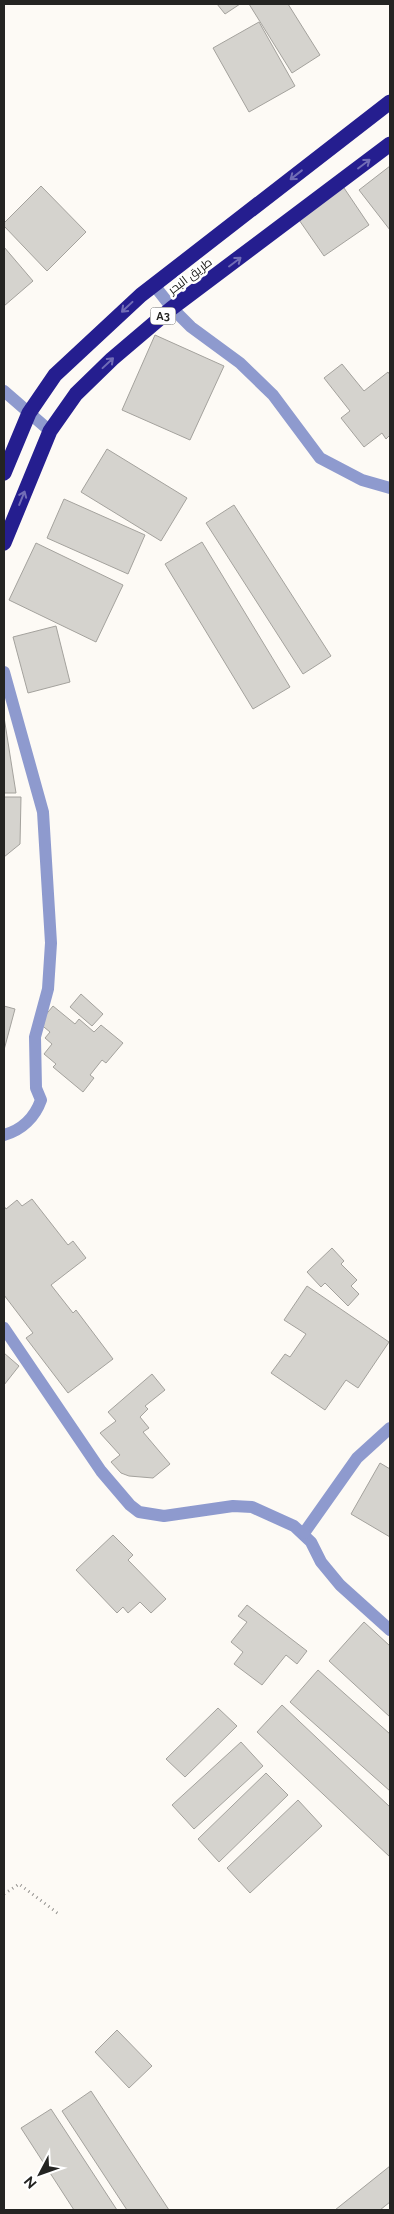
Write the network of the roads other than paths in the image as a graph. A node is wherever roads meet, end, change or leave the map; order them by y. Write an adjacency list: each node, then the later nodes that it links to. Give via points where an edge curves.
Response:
1 (390, 102): 3 (highway, طريق البحر / A3, one-way to 3)
2 (390, 144): 4 (highway, طريق البحر / A3, one-way to 2)
3 (154, 285): 4 (street); 6 (highway, طريق البحر / A3, one-way to 6, via 56,375)
4 (172, 308): 7 (highway, طريق البحر / A3, one-way to 4, via 76,394); 9 (street, via 191,327 240,363 273,395 320,458 362,480)
5 (4, 391): 6 (street)
6 (29, 413): 7 (street); 8 (highway, طريق البحر / A3)
7 (50, 431): 10 (highway, طريق البحر / A3, one-way to 7)
8 (4, 473)
9 (390, 488)
10 (4, 543)
11 (4, 672): 12 (street, via 44,812 52,943 48,990 35,1037 36,1088 41,1100 29,1121)
12 (4, 1135)
13 (4, 1328): 15 (street, via 101,1471 130,1506 139,1512 164,1516 233,1506 252,1507)
14 (390, 1428): 15 (street, via 357,1458)
15 (304, 1533): 16 (street, via 321,1562 340,1585)
16 (390, 1630)

